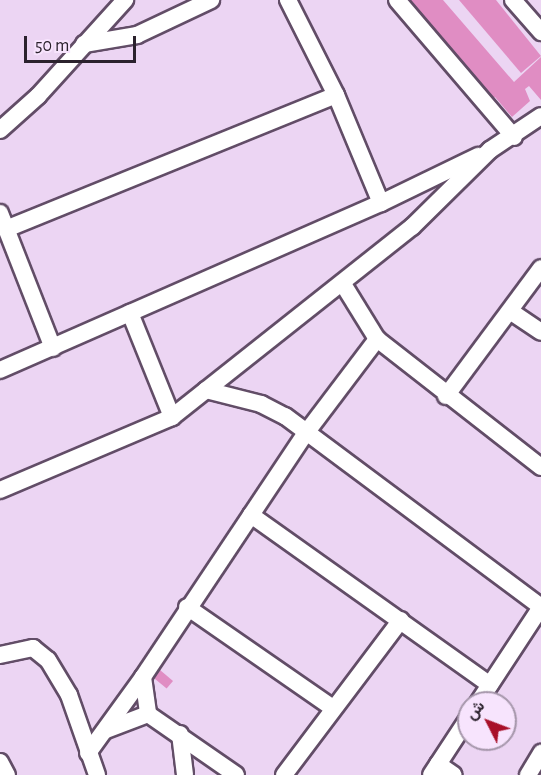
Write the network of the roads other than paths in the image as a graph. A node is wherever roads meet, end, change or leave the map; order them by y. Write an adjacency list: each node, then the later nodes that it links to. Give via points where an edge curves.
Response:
1 (125, 0): 7 (street)
2 (211, 0): 7 (street, via 137,35)
3 (288, 0): 8 (street)
4 (397, 0): 11 (street)
5 (513, 0): 6 (street)
6 (541, 32)
7 (84, 44): 10 (street, via 38,96)
8 (336, 95): 13 (street); 15 (street)
9 (541, 116): 11 (street)
10 (0, 130)
11 (514, 137): 12 (street)
12 (490, 150): 13 (street); 17 (street, via 412,226)
13 (381, 203): 19 (street)
14 (0, 213): 15 (street)
15 (6, 229): 22 (street)
16 (541, 268): 18 (street)
17 (343, 284): 21 (street); 24 (street)
18 (510, 311): 20 (street); 25 (street)
19 (130, 313): 22 (street); 26 (street)
20 (541, 332)
21 (377, 339): 25 (street); 27 (street)
22 (53, 348): 23 (street)
23 (0, 370)
24 (206, 390): 26 (street); 27 (street, via 261,404)
25 (446, 396): 28 (street)
26 (172, 417): 29 (street)
27 (306, 434): 30 (street); 32 (street)
28 (541, 466)
29 (0, 490)
30 (250, 515): 31 (street); 33 (street)
31 (187, 607): 35 (street); 38 (street)
32 (541, 607): 36 (street)
33 (401, 620): 36 (street); 38 (street)
34 (0, 655): 43 (street, via 33,648 48,660 69,694)
35 (143, 677): 39 (street); 40 (street)
36 (490, 685): 37 (street)
37 (486, 691)
38 (333, 708): 51 (street)
39 (148, 714): 40 (street); 41 (street)
40 (106, 730): 43 (street)
41 (180, 734): 49 (street); 50 (street)
42 (457, 735): 46 (street)
43 (88, 753): 48 (street)
44 (541, 753): 53 (street)
45 (0, 762): 47 (street)
46 (434, 770): 52 (street)
47 (7, 775)
48 (97, 775)
49 (186, 775)
50 (236, 775)
51 (284, 775)
52 (454, 775)
53 (528, 775)

